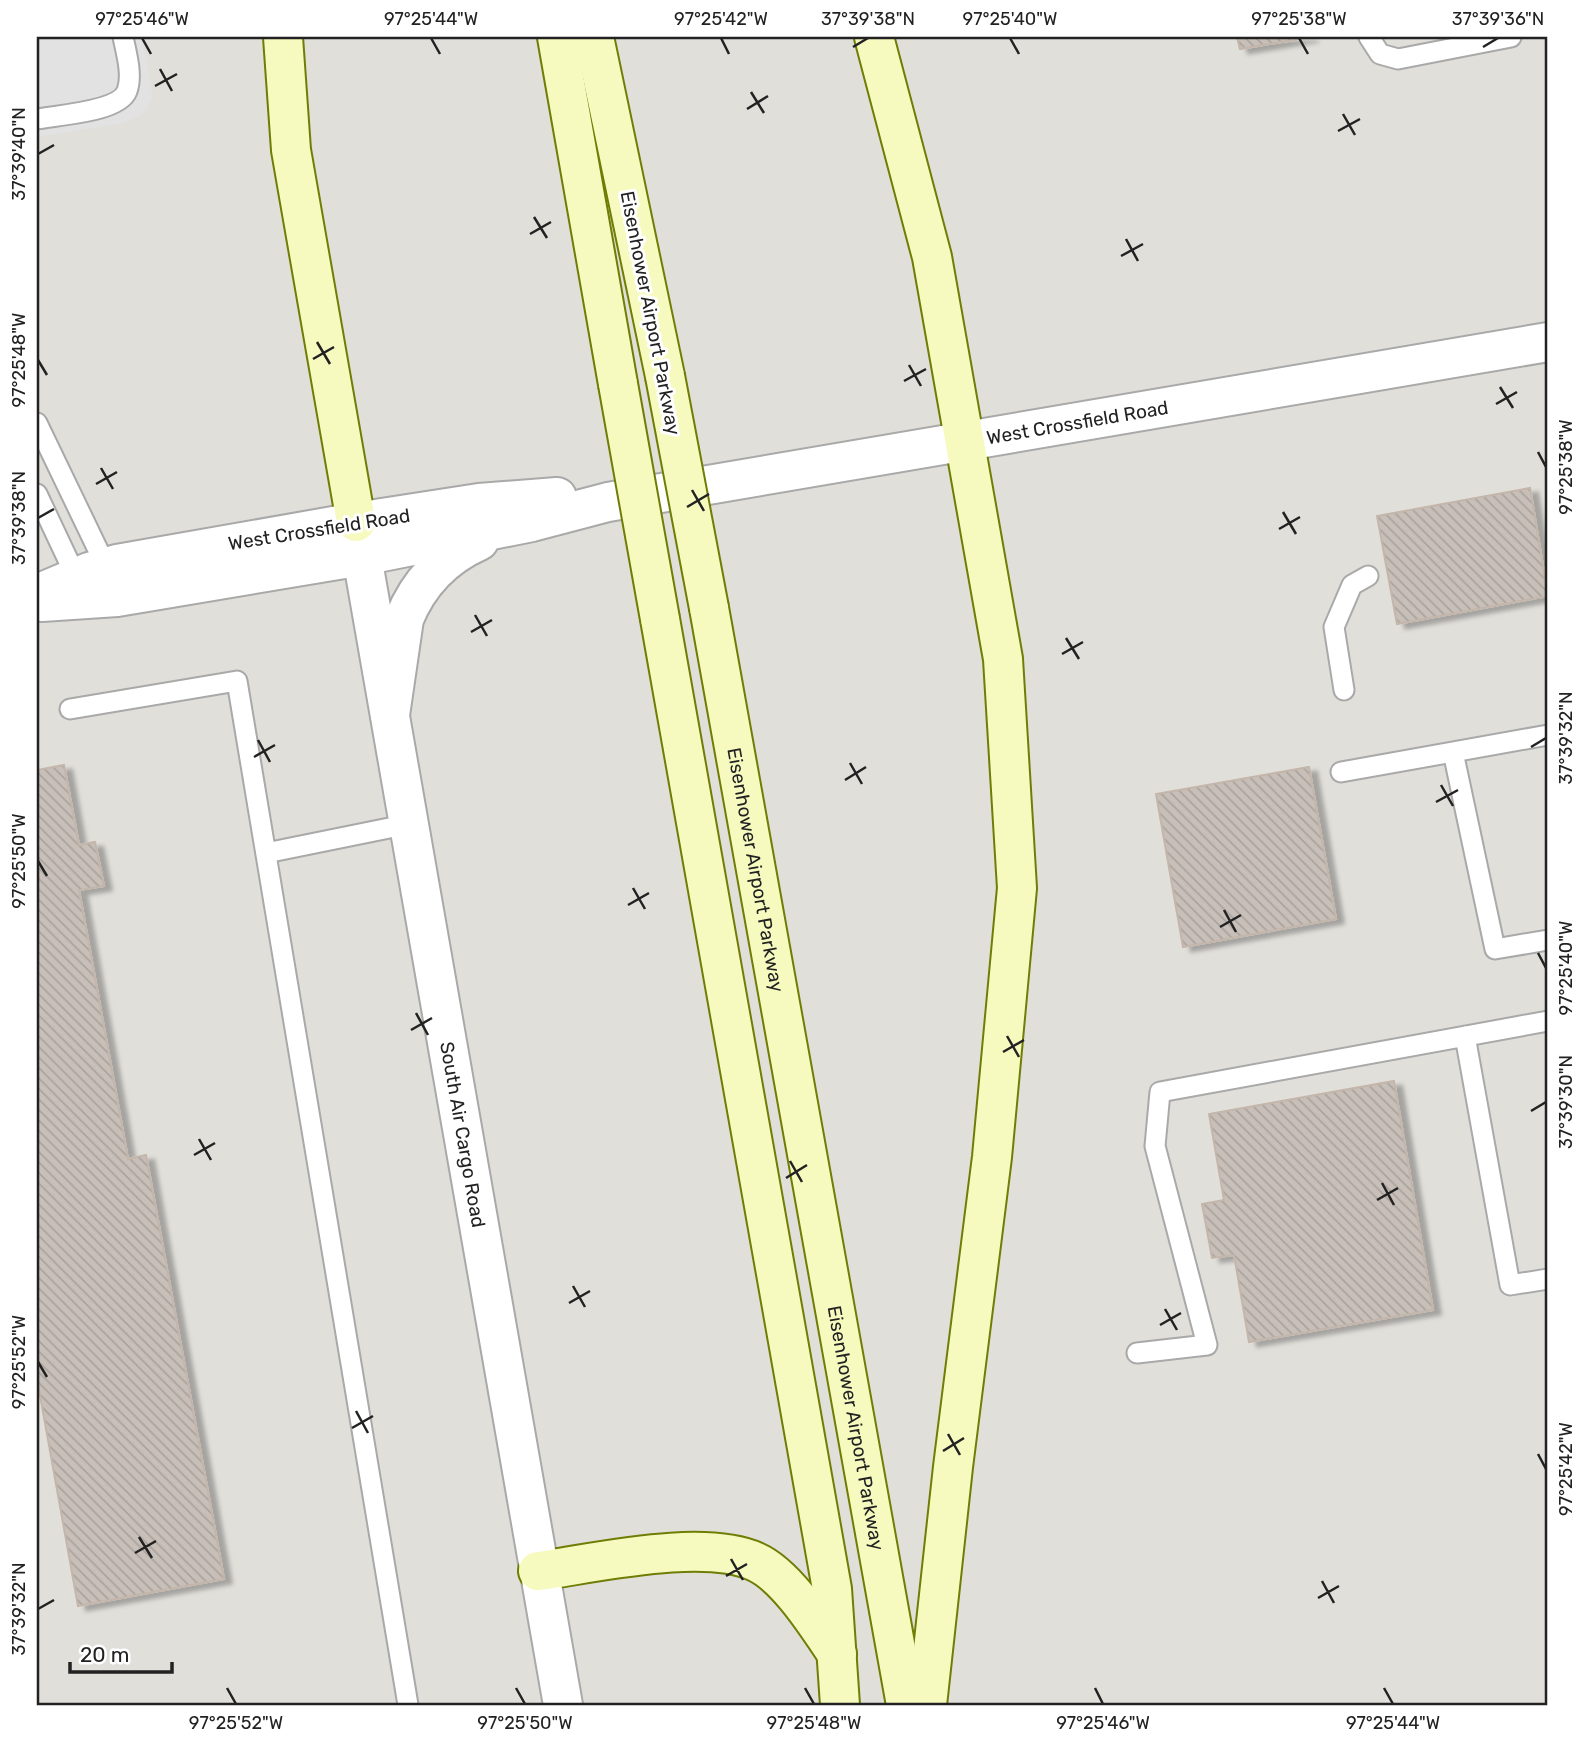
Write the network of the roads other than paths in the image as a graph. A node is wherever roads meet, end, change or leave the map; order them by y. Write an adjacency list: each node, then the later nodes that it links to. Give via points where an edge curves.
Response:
1 (123, 37): 8 (lane, via 129,82 122,99 102,108)
2 (283, 37): 15 (main road, via 291,150)
3 (557, 37): 34 (main road, bridge, via 832,1589)
4 (594, 37): 38 (main road, Eisenhower Airport Parkway, bridge, via 709,608)
5 (874, 37): 11 (main road, via 932,257)
6 (1369, 37): 7 (lane, via 1380,54 1398,59)
7 (1511, 37)
8 (37, 119)
9 (1548, 342): 11 (street, West Crossfield Road)
10 (37, 423): 17 (lane, via 94,540)
11 (965, 440): 13 (street, West Crossfield Road); 39 (main road, via 1003,659 1017,888 992,1157)
12 (37, 494): 17 (lane)
13 (608, 502): 14 (street, West Crossfield Road); 15 (street, West Crossfield Road, via 561,496 525,498)
14 (513, 526): 15 (street, West Crossfield Road); 22 (street, via 454,555 420,586 404,620)
15 (359, 539): 17 (street, West Crossfield Road); 22 (street, South Air Cargo Road)
16 (1368, 576): 20 (lane, via 1352,585 1334,627)
17 (94, 585): 18 (street, West Crossfield Road); 19 (street, West Crossfield Road)
18 (37, 594)
19 (37, 603)
20 (1344, 690)
21 (70, 709): 27 (lane, via 237,681)
22 (390, 715): 26 (street, South Air Cargo Road)
23 (1548, 736): 24 (lane)
24 (1453, 752): 25 (lane); 28 (lane, via 1495,950)
25 (1341, 772)
26 (409, 824): 27 (lane); 33 (street, South Air Cargo Road)
27 (266, 853): 35 (lane)
28 (1548, 940)
29 (1548, 1021): 30 (lane)
30 (1465, 1036): 31 (lane, via 1510,1285); 32 (lane, via 1160,1092 1155,1146 1207,1345)
31 (1548, 1279)
32 (1136, 1353)
33 (538, 1571): 34 (main road, via 671,1552 723,1552 757,1562 784,1583); 36 (street, South Air Cargo Road)
34 (837, 1655): 37 (main road)
35 (408, 1705)
36 (563, 1705)
37 (839, 1705)
38 (906, 1705)
39 (927, 1705)

